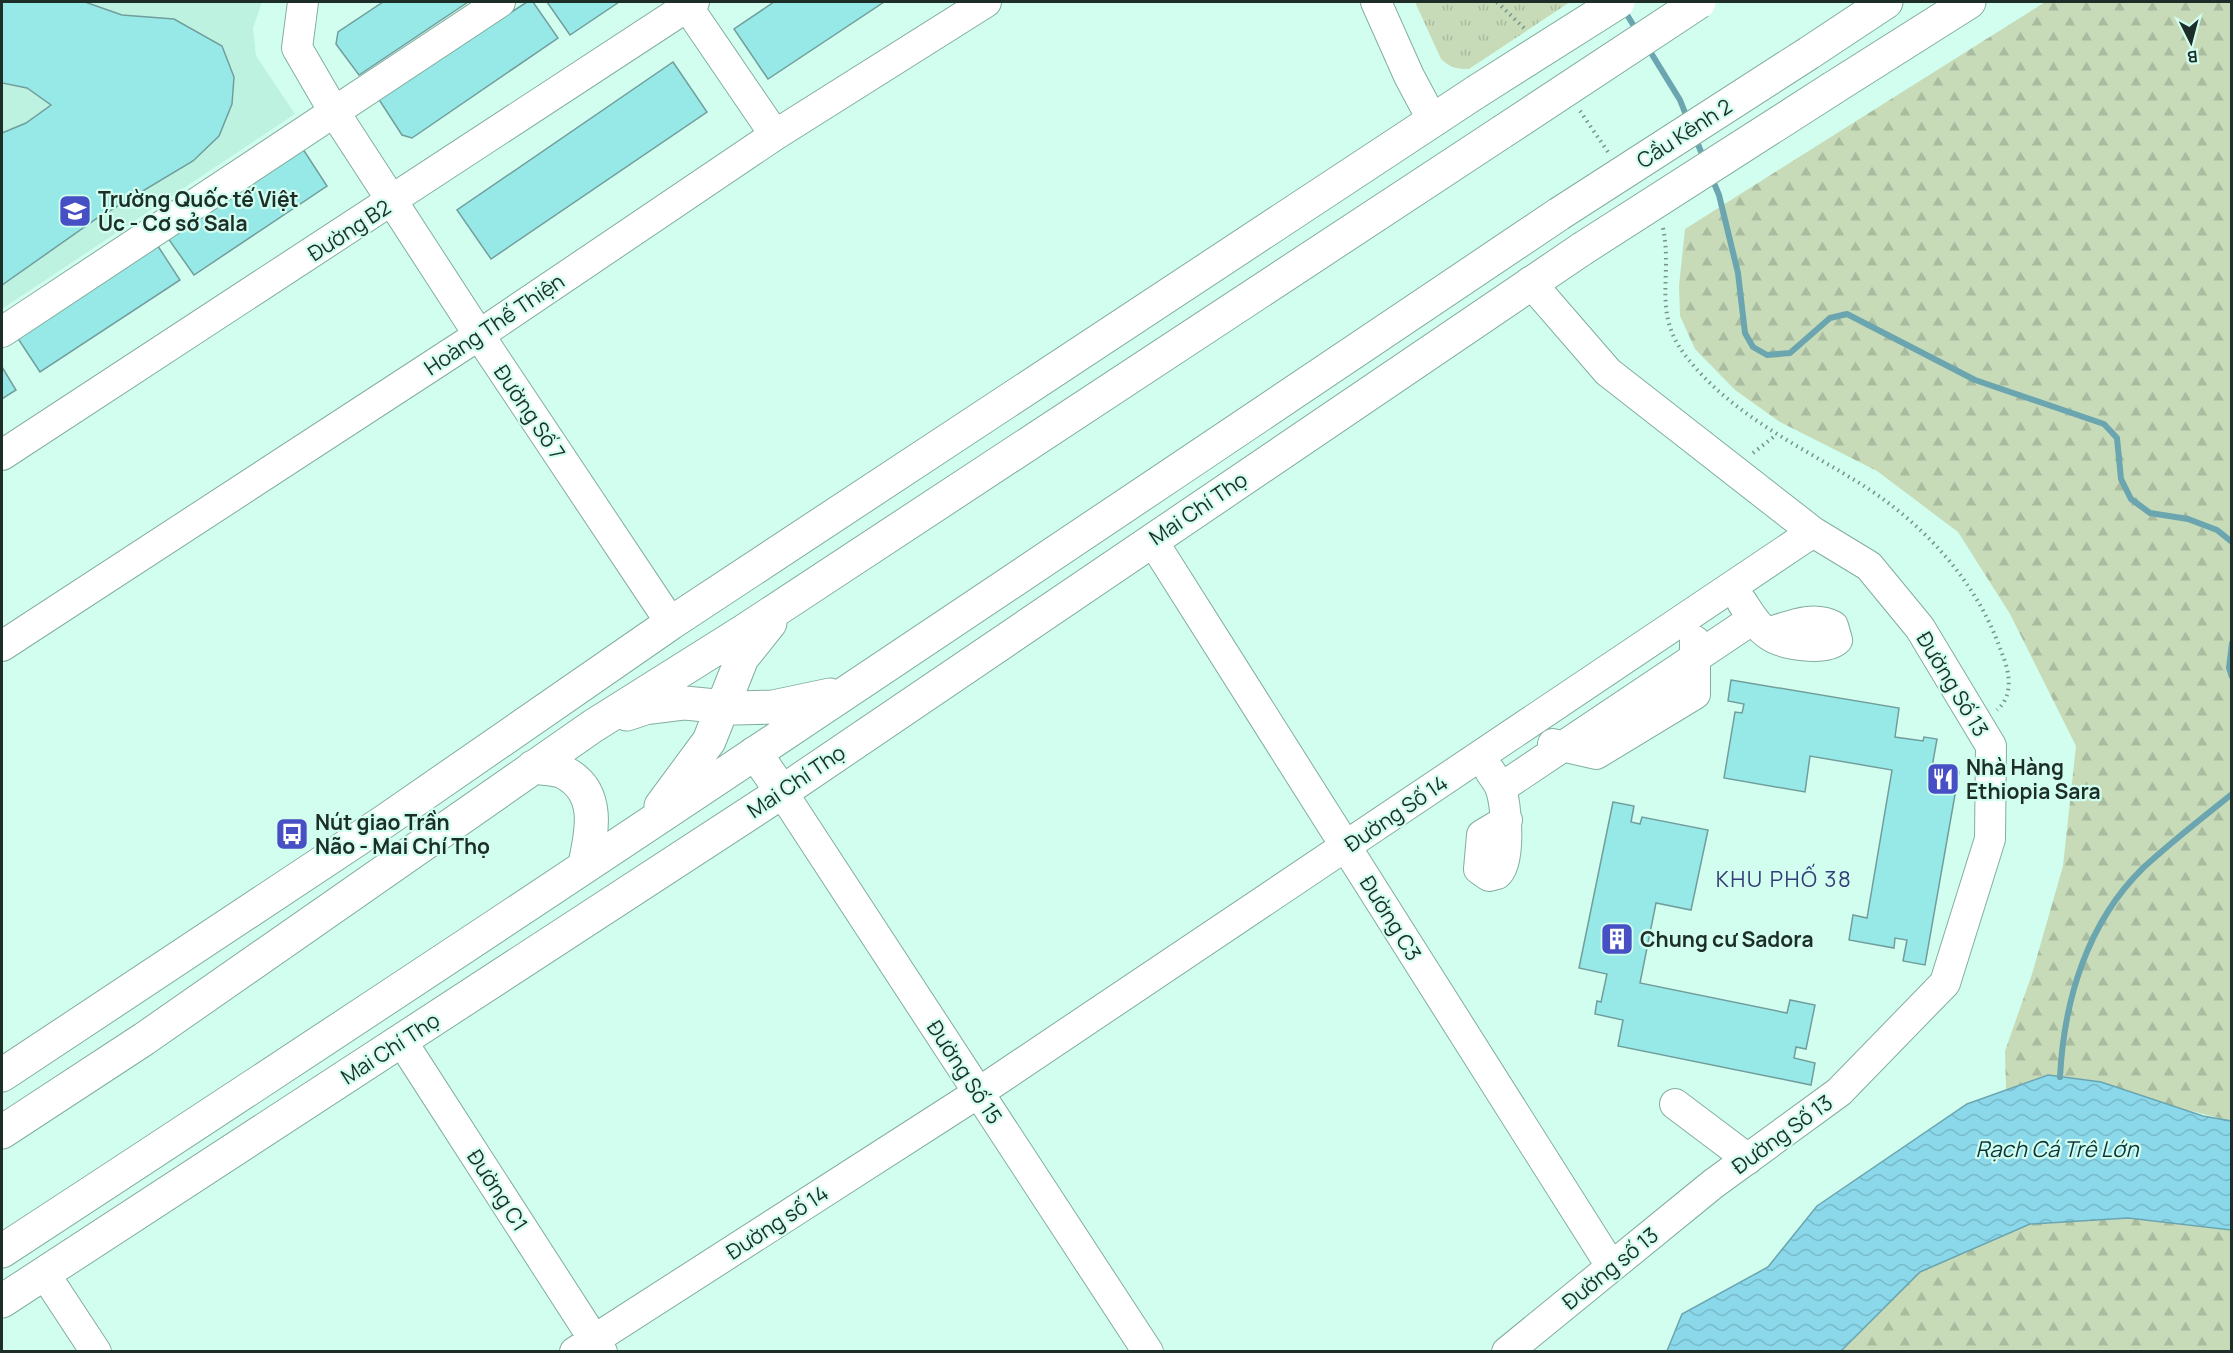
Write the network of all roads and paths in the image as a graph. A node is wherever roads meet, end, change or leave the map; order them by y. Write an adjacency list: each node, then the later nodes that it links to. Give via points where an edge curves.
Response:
1 (500, 2): 13 (street)
2 (986, 2): 15 (street, Hoàng Thế Thiện)
3 (1377, 2): 14 (street)
4 (1497, 2): 11 (path)
5 (1618, 2): 14 (main road, bridge)
6 (1699, 2): 30 (main road, bridge)
7 (1886, 2): 18 (main road, Cầu Kênh 2, bridge)
8 (1969, 2): 20 (main road, Cầu Kênh 2, bridge)
9 (303, 4): 13 (street, Đường Số 7, via 297,48)
10 (691, 4): 15 (street); 17 (street, Đường B2)
11 (1531, 37)
12 (1580, 109): 16 (path)
13 (333, 110): 17 (street, Đường Số 7); 22 (street)
14 (1433, 121): 32 (main road)
15 (775, 135): 23 (street, Hoàng Thế Thiện)
16 (1612, 157)
17 (393, 201): 23 (street, Đường Số 7); 26 (street, Đường B2)
18 (1559, 214): 36 (main road, Mai Chí Thọ)
19 (1662, 226): 24 (path, via 1667,322 1675,341 1716,388)
20 (1582, 249): 21 (main road, Mai Chí Thọ)
21 (1530, 282): 27 (street, Đường Số 13, via 1608,372); 28 (main road, Mai Chí Thọ)
22 (2, 332)
23 (479, 335): 32 (street, Đường Số 7); 33 (street, Hoàng Thế Thiện)
24 (1776, 435): 25 (path); 38 (path, via 1900,510 1946,556 1988,621 2005,659 2007,697)
25 (1753, 453)
26 (2, 456)
27 (1813, 532): 29 (street, Đường Số 14); 56 (street, Đường Số 13, via 1869,566 1920,628 1991,746 1990,839 1945,983 1839,1092)
28 (1152, 540): 46 (main road, Mai Chí Thọ); 49 (street, Đường C3)
29 (1733, 587): 31 (street, Đường Số 14); 34 (street, via 1760,626)
30 (795, 595): 35 (main road); 37 (main road, via 742,658 730,681)
31 (1694, 612): 34 (street); 40 (street, Đường Số 14)
32 (671, 623): 35 (main road); 52 (main road, via 385,821)
33 (2, 646)
34 (1695, 658): 41 (street, via 1695,694 1596,754)
35 (695, 662): 37 (main road); 39 (main road)
36 (855, 688): 37 (main road, via 773,706); 42 (main road, Mai Chí Thọ)
37 (724, 706): 39 (main road, via 659,705); 42 (main road); 48 (main road, via 709,741)
38 (1994, 713)
39 (593, 726): 44 (main road)
40 (1512, 735): 41 (street); 43 (street, Đường Số 14)
41 (1562, 747): 45 (street)
42 (754, 753): 46 (main road); 48 (main road, Mai Chí Thọ)
43 (1480, 756): 45 (street); 49 (street, Đường Số 14)
44 (533, 767): 50 (main road, via 563,772 579,783 591,805 592,832); 55 (main road, via 144,1039)
45 (1501, 788): 47 (street)
46 (782, 792): 51 (main road, Mai Chí Thọ); 53 (street, Đường Số 15)
47 (1507, 820)
48 (646, 826): 50 (main road, Mai Chí Thọ)
49 (1346, 846): 53 (street, Đường Số 14); 59 (street, Đường C3)
50 (585, 864): 58 (main road, Mai Chí Thọ, via 406,987)
51 (401, 1040): 60 (main road, Mai Chí Thọ); 62 (street, Đường C1)
52 (2, 1075)
53 (978, 1093): 62 (street, Đường số 14); 64 (street, Đường Số 15)
54 (1675, 1104): 56 (street)
55 (2, 1132)
56 (1748, 1159): 57 (street, Đường Số 13)
57 (1713, 1184): 59 (street, Đường số 13)
58 (2, 1251)
59 (1611, 1266): 65 (street, Đường số 13)
60 (44, 1273): 61 (main road, Mai Chí Thọ); 63 (street)
61 (2, 1301)
62 (591, 1347)
63 (96, 1352)
64 (1148, 1352)
65 (1508, 1352)

